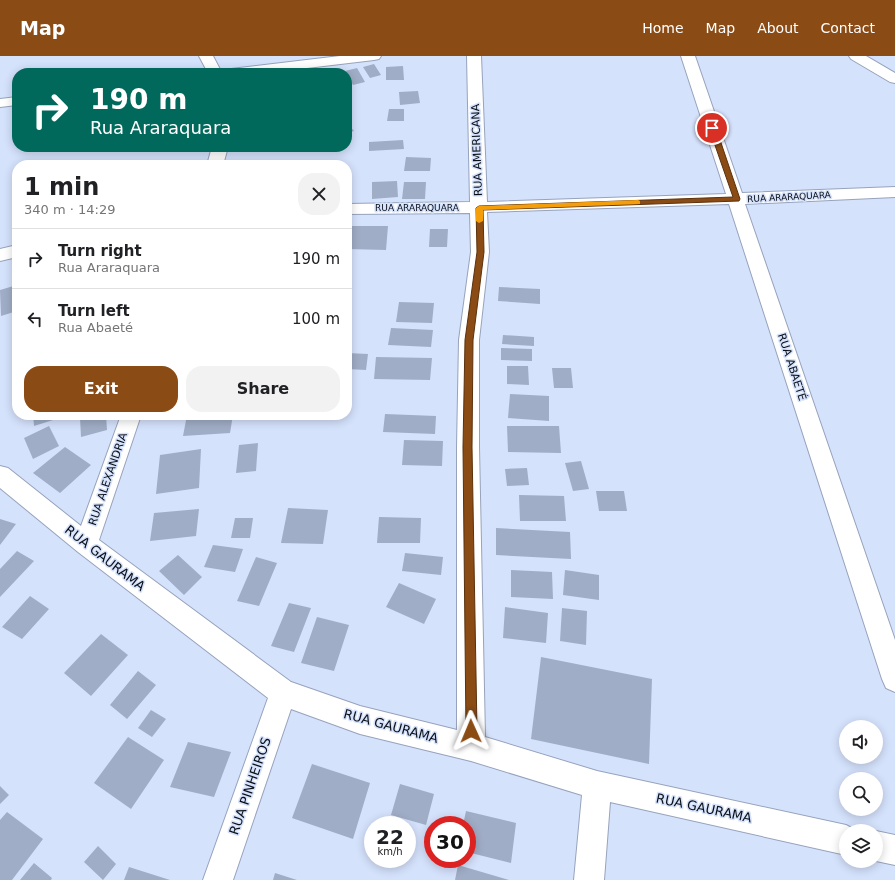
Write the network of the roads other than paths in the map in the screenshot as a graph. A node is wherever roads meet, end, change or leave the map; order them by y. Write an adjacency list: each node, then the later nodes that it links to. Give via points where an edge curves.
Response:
1 (206, 56): 6 (street)
2 (374, 56): 7 (street)
3 (474, 56): 13 (street, RUA AMERICANA)
4 (688, 56): 12 (street, RUA ABAETÉ)
5 (856, 56): 8 (street)
6 (212, 68)
7 (277, 68)
8 (895, 80)
9 (12, 102): 10 (street)
10 (0, 103)
11 (895, 192): 12 (street, RUA ARARAQUARA)
12 (737, 199): 13 (street, RUA ARARAQUARA); 20 (street, RUA ABAETÉ)
13 (479, 208): 14 (street, RUA ARARAQUARA); 22 (street, RUA AMERICANA, via 480,252 469,340)
14 (352, 209)
15 (12, 252): 16 (street)
16 (0, 255)
17 (129, 420): 19 (street, RUA ALEXANDRIA)
18 (0, 475): 19 (street, RUA GAURAMA)
19 (86, 544): 21 (street, RUA GAURAMA)
20 (895, 679)
21 (283, 693): 22 (street, RUA GAURAMA, via 360,720); 27 (street, RUA PINHEIROS)
22 (471, 747): 23 (street, RUA GAURAMA)
23 (597, 785): 24 (street, RUA GAURAMA); 28 (street)
24 (839, 838)
25 (883, 847): 26 (street)
26 (895, 850)
27 (218, 880)
28 (589, 880)

